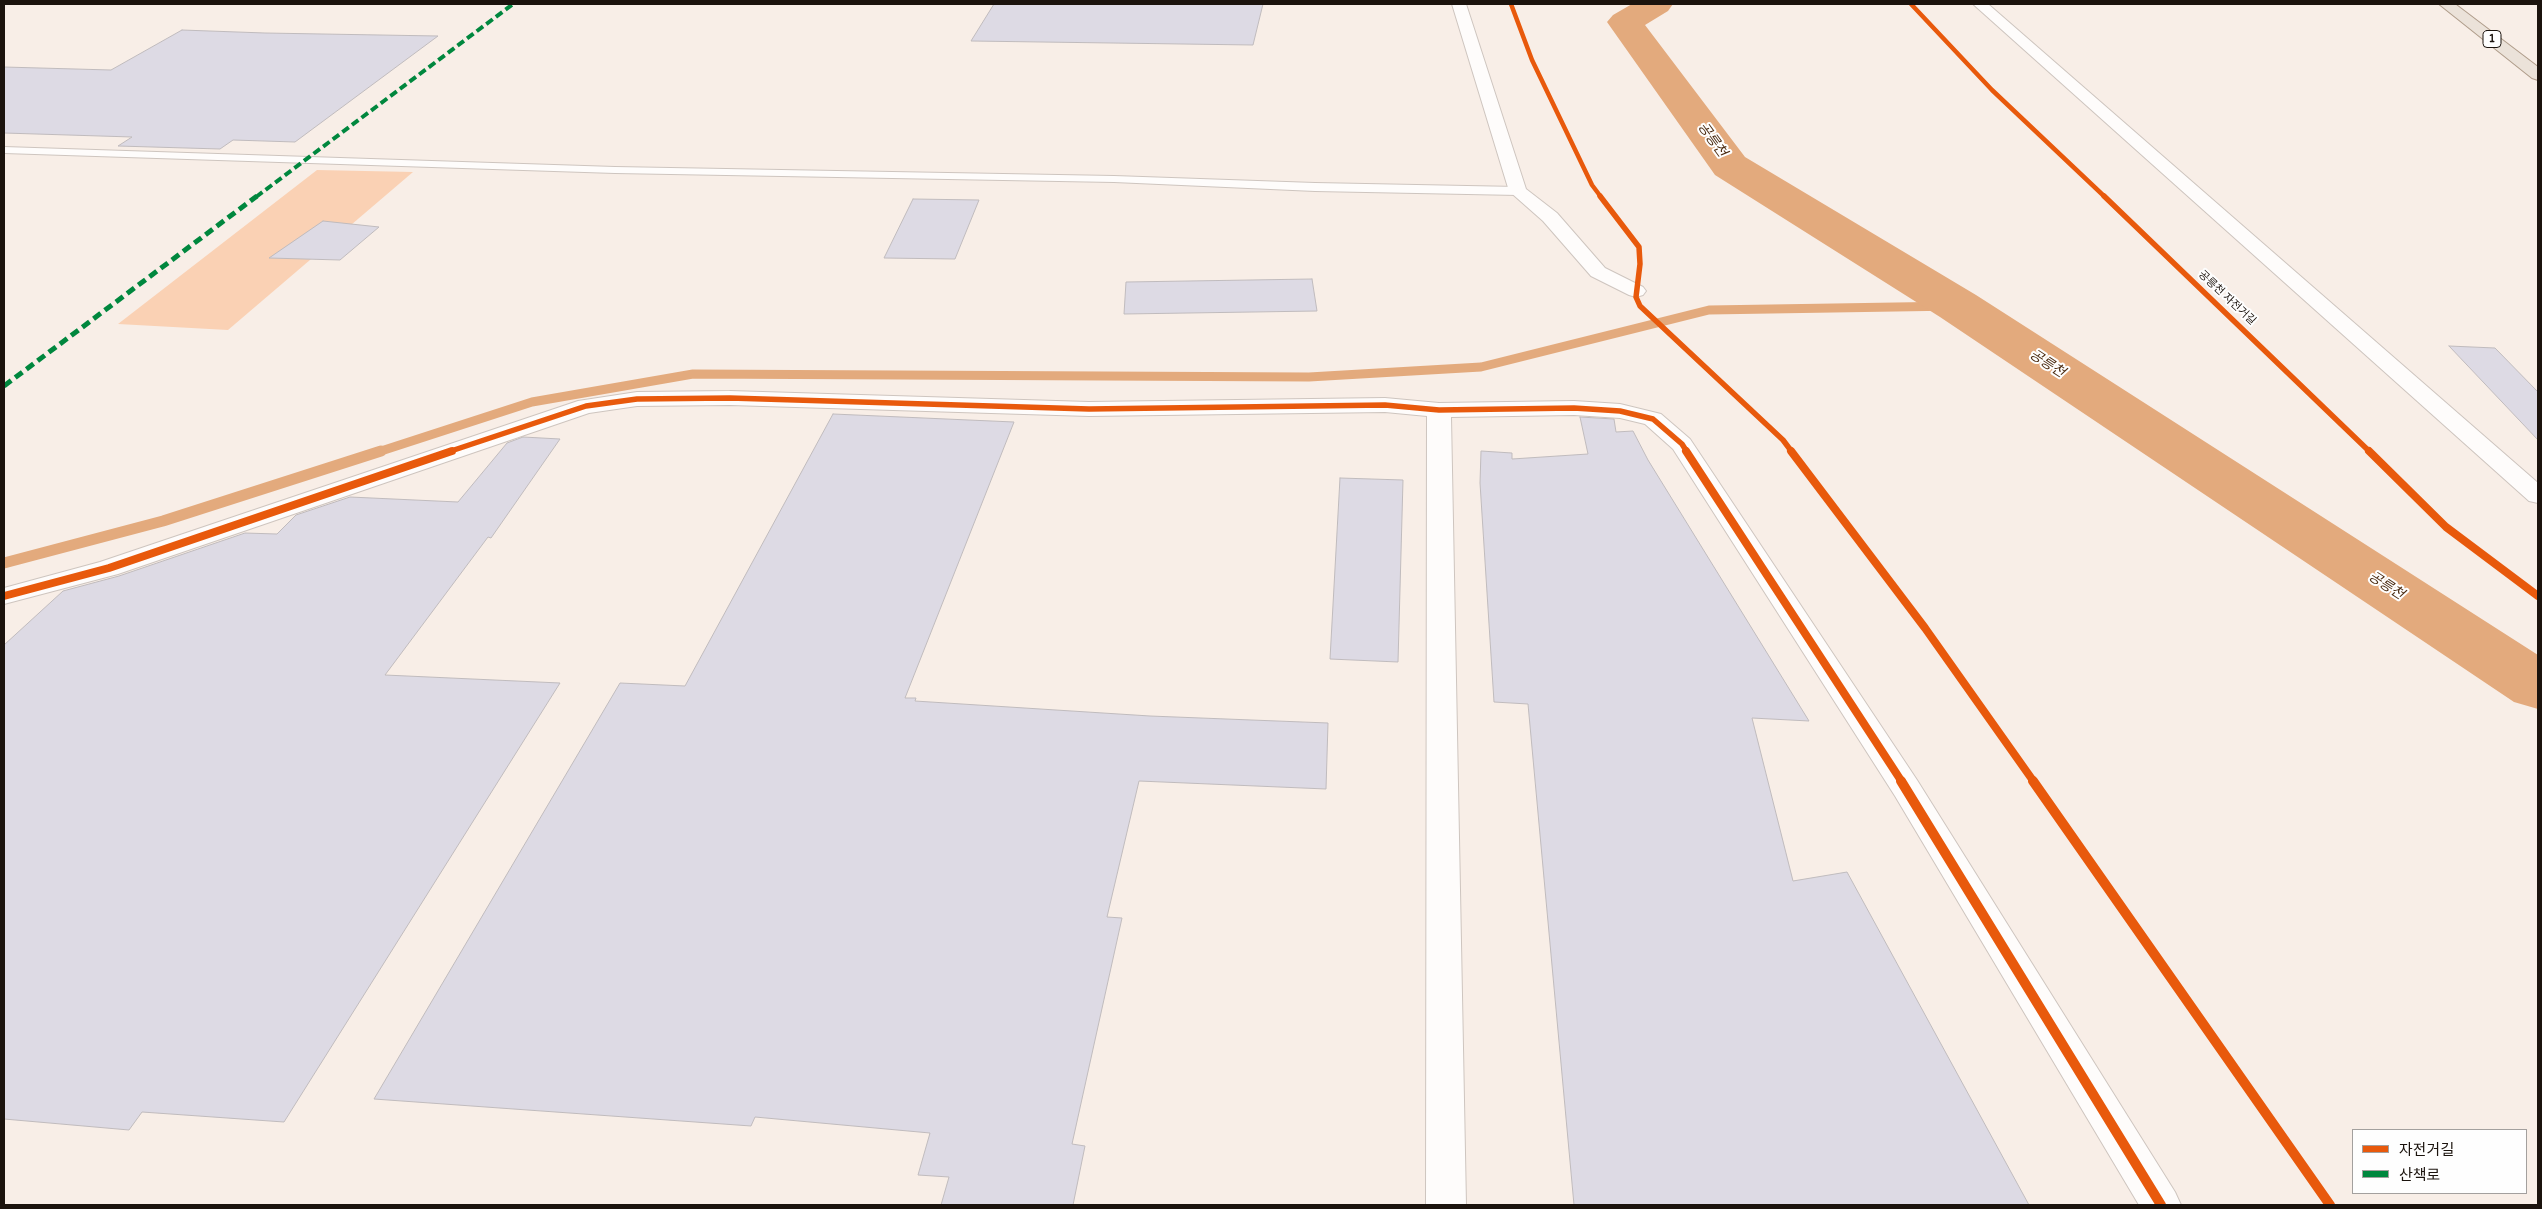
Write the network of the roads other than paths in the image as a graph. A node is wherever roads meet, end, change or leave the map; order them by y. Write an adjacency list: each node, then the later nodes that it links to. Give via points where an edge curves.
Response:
1 (1459, 4): 6 (street)
2 (1980, 4): 9 (street)
3 (2446, 4): 4 (main road, 1)
4 (2535, 70)
5 (4, 150): 6 (lane, via 615,170 1114,179)
6 (1518, 191): 7 (street, via 1550,217 1598,272)
7 (1636, 291)
8 (1440, 410): 10 (street, via 1385,405 1089,409 730,398 637,399 586,406 541,420 110,568); 11 (street); 12 (street, via 1574,408 1620,411 1653,419 1682,444 1906,788)
9 (2538, 496)
10 (4, 596)
11 (1446, 1205)
12 (2161, 1205)

